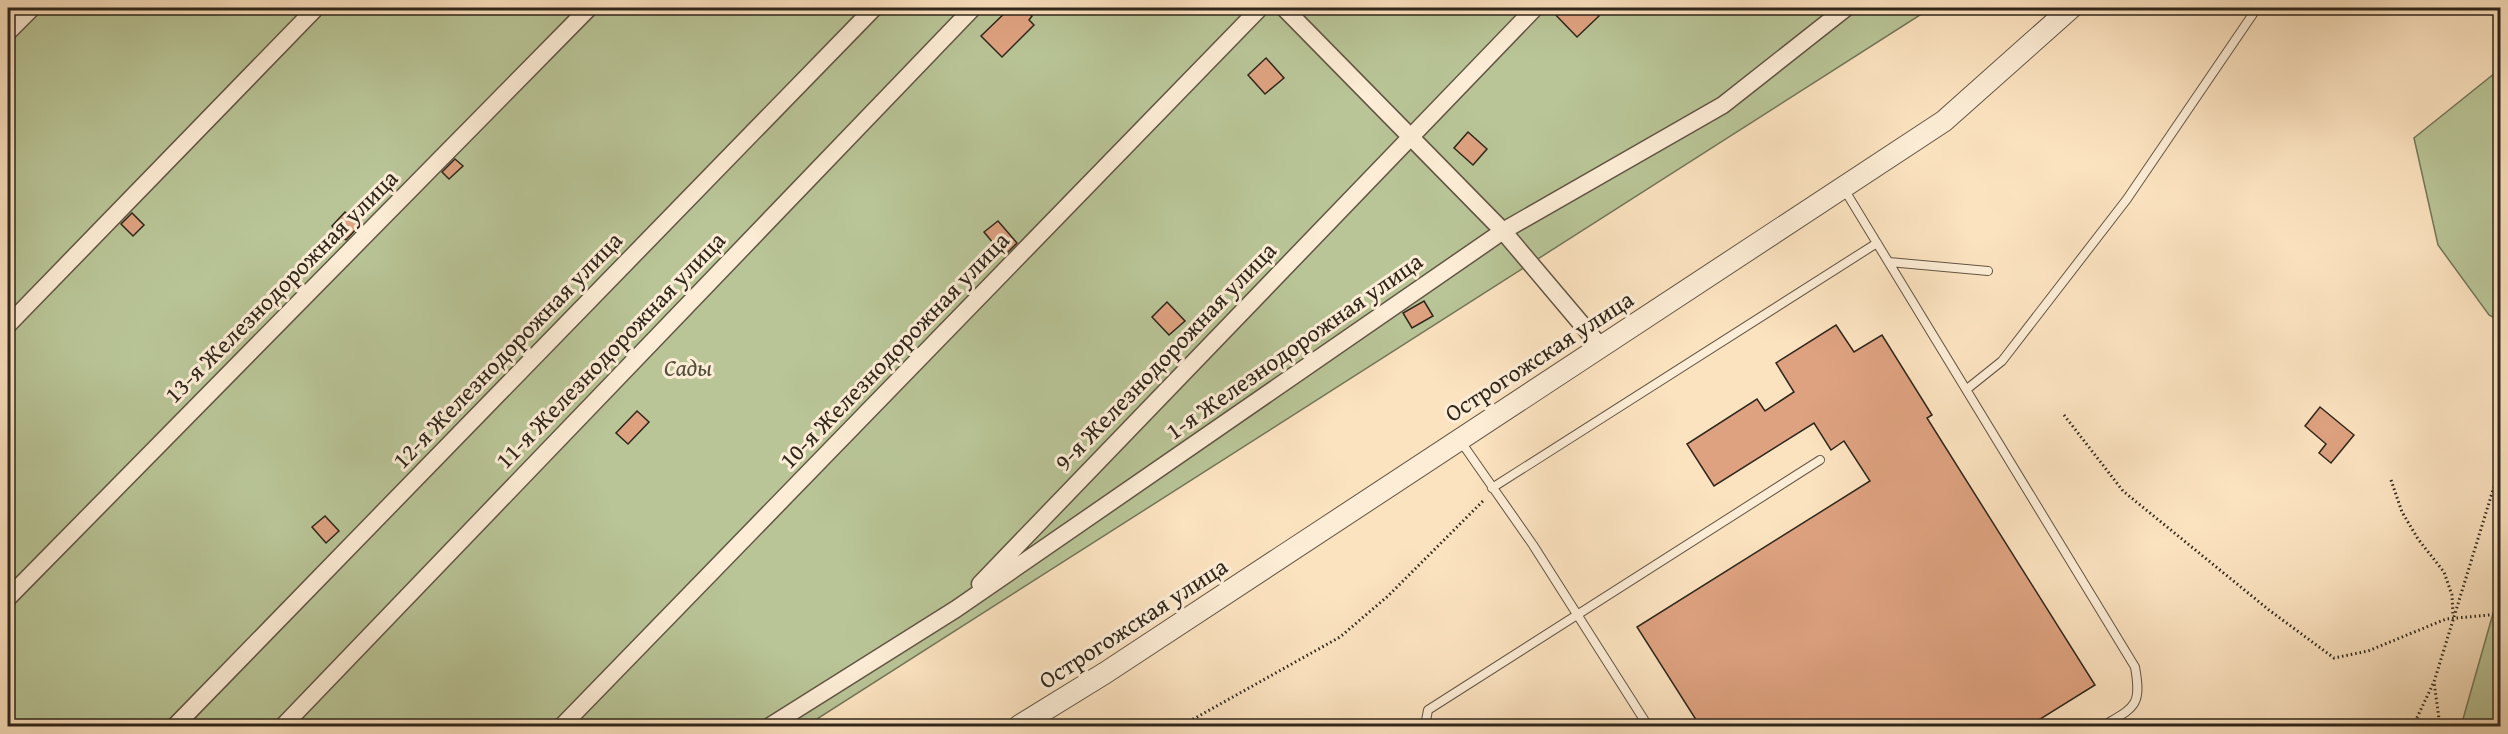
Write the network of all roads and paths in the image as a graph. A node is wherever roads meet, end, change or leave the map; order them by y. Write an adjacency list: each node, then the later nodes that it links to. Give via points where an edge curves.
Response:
1 (32, 8): 12 (street)
2 (315, 8): 19 (street)
3 (589, 8): 28 (street, 13-я Железнодорожная улица)
4 (874, 8): 34 (street, 12-я Железнодорожная улица)
5 (973, 8): 35 (street, 11-я Железнодорожная улица)
6 (1260, 8): 36 (street, 10-я Железнодорожная улица)
7 (1284, 8): 13 (street)
8 (1535, 8): 13 (street, 9-я Железнодорожная улица)
9 (1846, 8): 15 (street, 1-я Железнодорожная улица, via 1723,105)
10 (2071, 8): 14 (street, Острогожская улица, via 1944,121)
11 (2257, 8): 21 (lane, via 2127,199 2002,361)
12 (8, 32)
13 (1409, 135): 15 (street); 29 (street, 9-я Железнодорожная улица)
14 (1843, 189): 16 (lane); 20 (street, Острогожская улица)
15 (1503, 231): 20 (street); 29 (street, 1-я Железнодорожная улица)
16 (1877, 243): 17 (lane); 27 (lane)
17 (1889, 262): 18 (lane); 21 (lane)
18 (1988, 271)
19 (8, 325)
20 (1600, 347): 23 (street, Острогожская улица)
21 (1967, 389): 42 (lane, via 2135,667 2139,691 2130,710)
22 (2064, 415): 32 (path, via 2123,491 2334,658 2368,651)
23 (1459, 438): 27 (lane); 38 (street, Острогожская улица)
24 (1820, 460): 30 (lane)
25 (2500, 467): 32 (path)
26 (2391, 480): 32 (path, via 2402,512 2444,572)
27 (1492, 488): 30 (lane); 39 (path, via 1480,506 1434,552 1340,637)
28 (8, 598)
29 (956, 609): 37 (street, 1-я Железнодорожная улица)
30 (1576, 614): 40 (lane, via 1428,710); 41 (lane)
31 (2500, 614): 32 (path)
32 (2454, 617): 33 (path)
33 (2434, 682): 43 (path); 44 (path)
34 (175, 726)
35 (283, 726)
36 (562, 726)
37 (770, 726)
38 (1019, 726)
39 (1181, 726)
40 (1425, 726)
41 (1648, 726)
42 (2103, 726)
43 (2413, 726)
44 (2440, 726)

